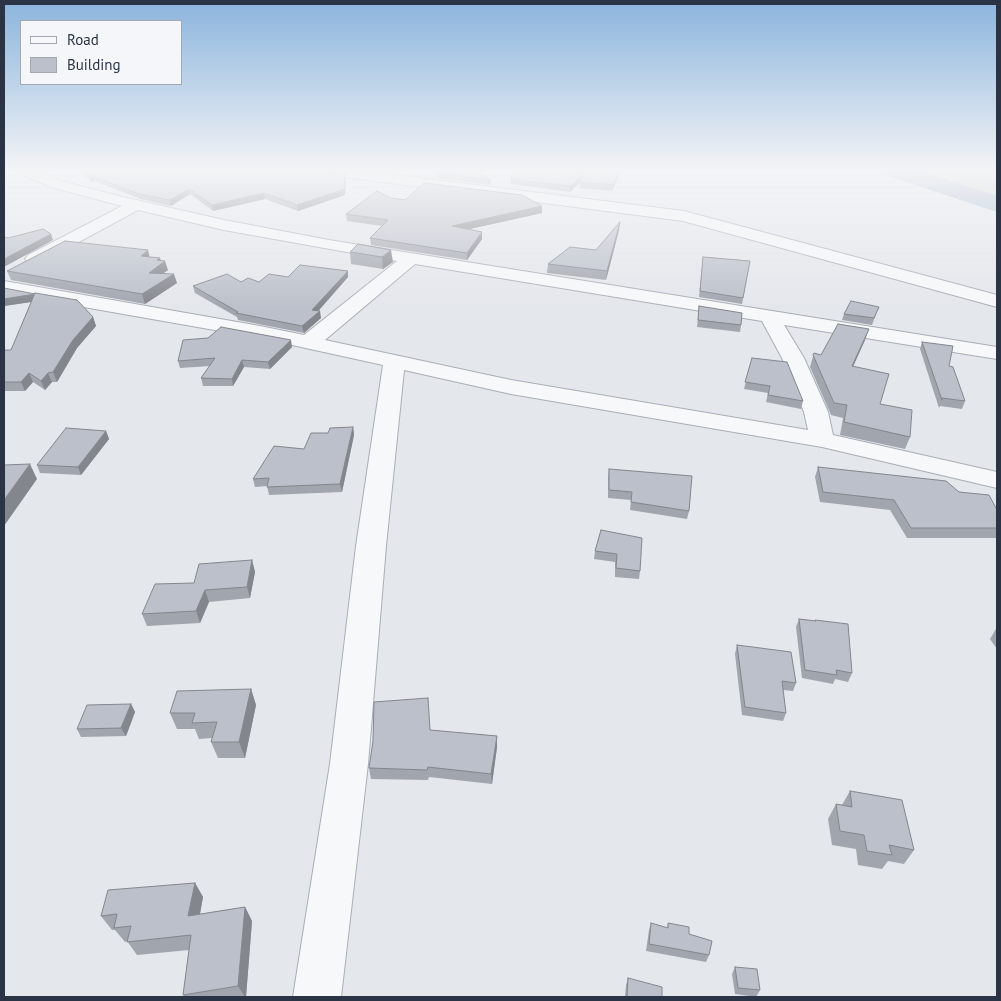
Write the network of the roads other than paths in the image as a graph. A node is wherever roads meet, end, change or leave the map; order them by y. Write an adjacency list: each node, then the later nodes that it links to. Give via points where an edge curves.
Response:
1 (116, 216): 5 (street)
2 (186, 216): 4 (street)
3 (682, 216): 6 (street)
4 (412, 258): 7 (street); 8 (street)
5 (10, 275): 8 (street)
6 (997, 301)
7 (770, 317): 9 (street); 11 (street, via 794,358 816,412)
8 (308, 343): 10 (street)
9 (997, 353)
10 (394, 362): 11 (street, via 511,387); 13 (street, via 371,546 350,764)
11 (822, 440): 12 (street)
12 (994, 483)
13 (317, 997)

